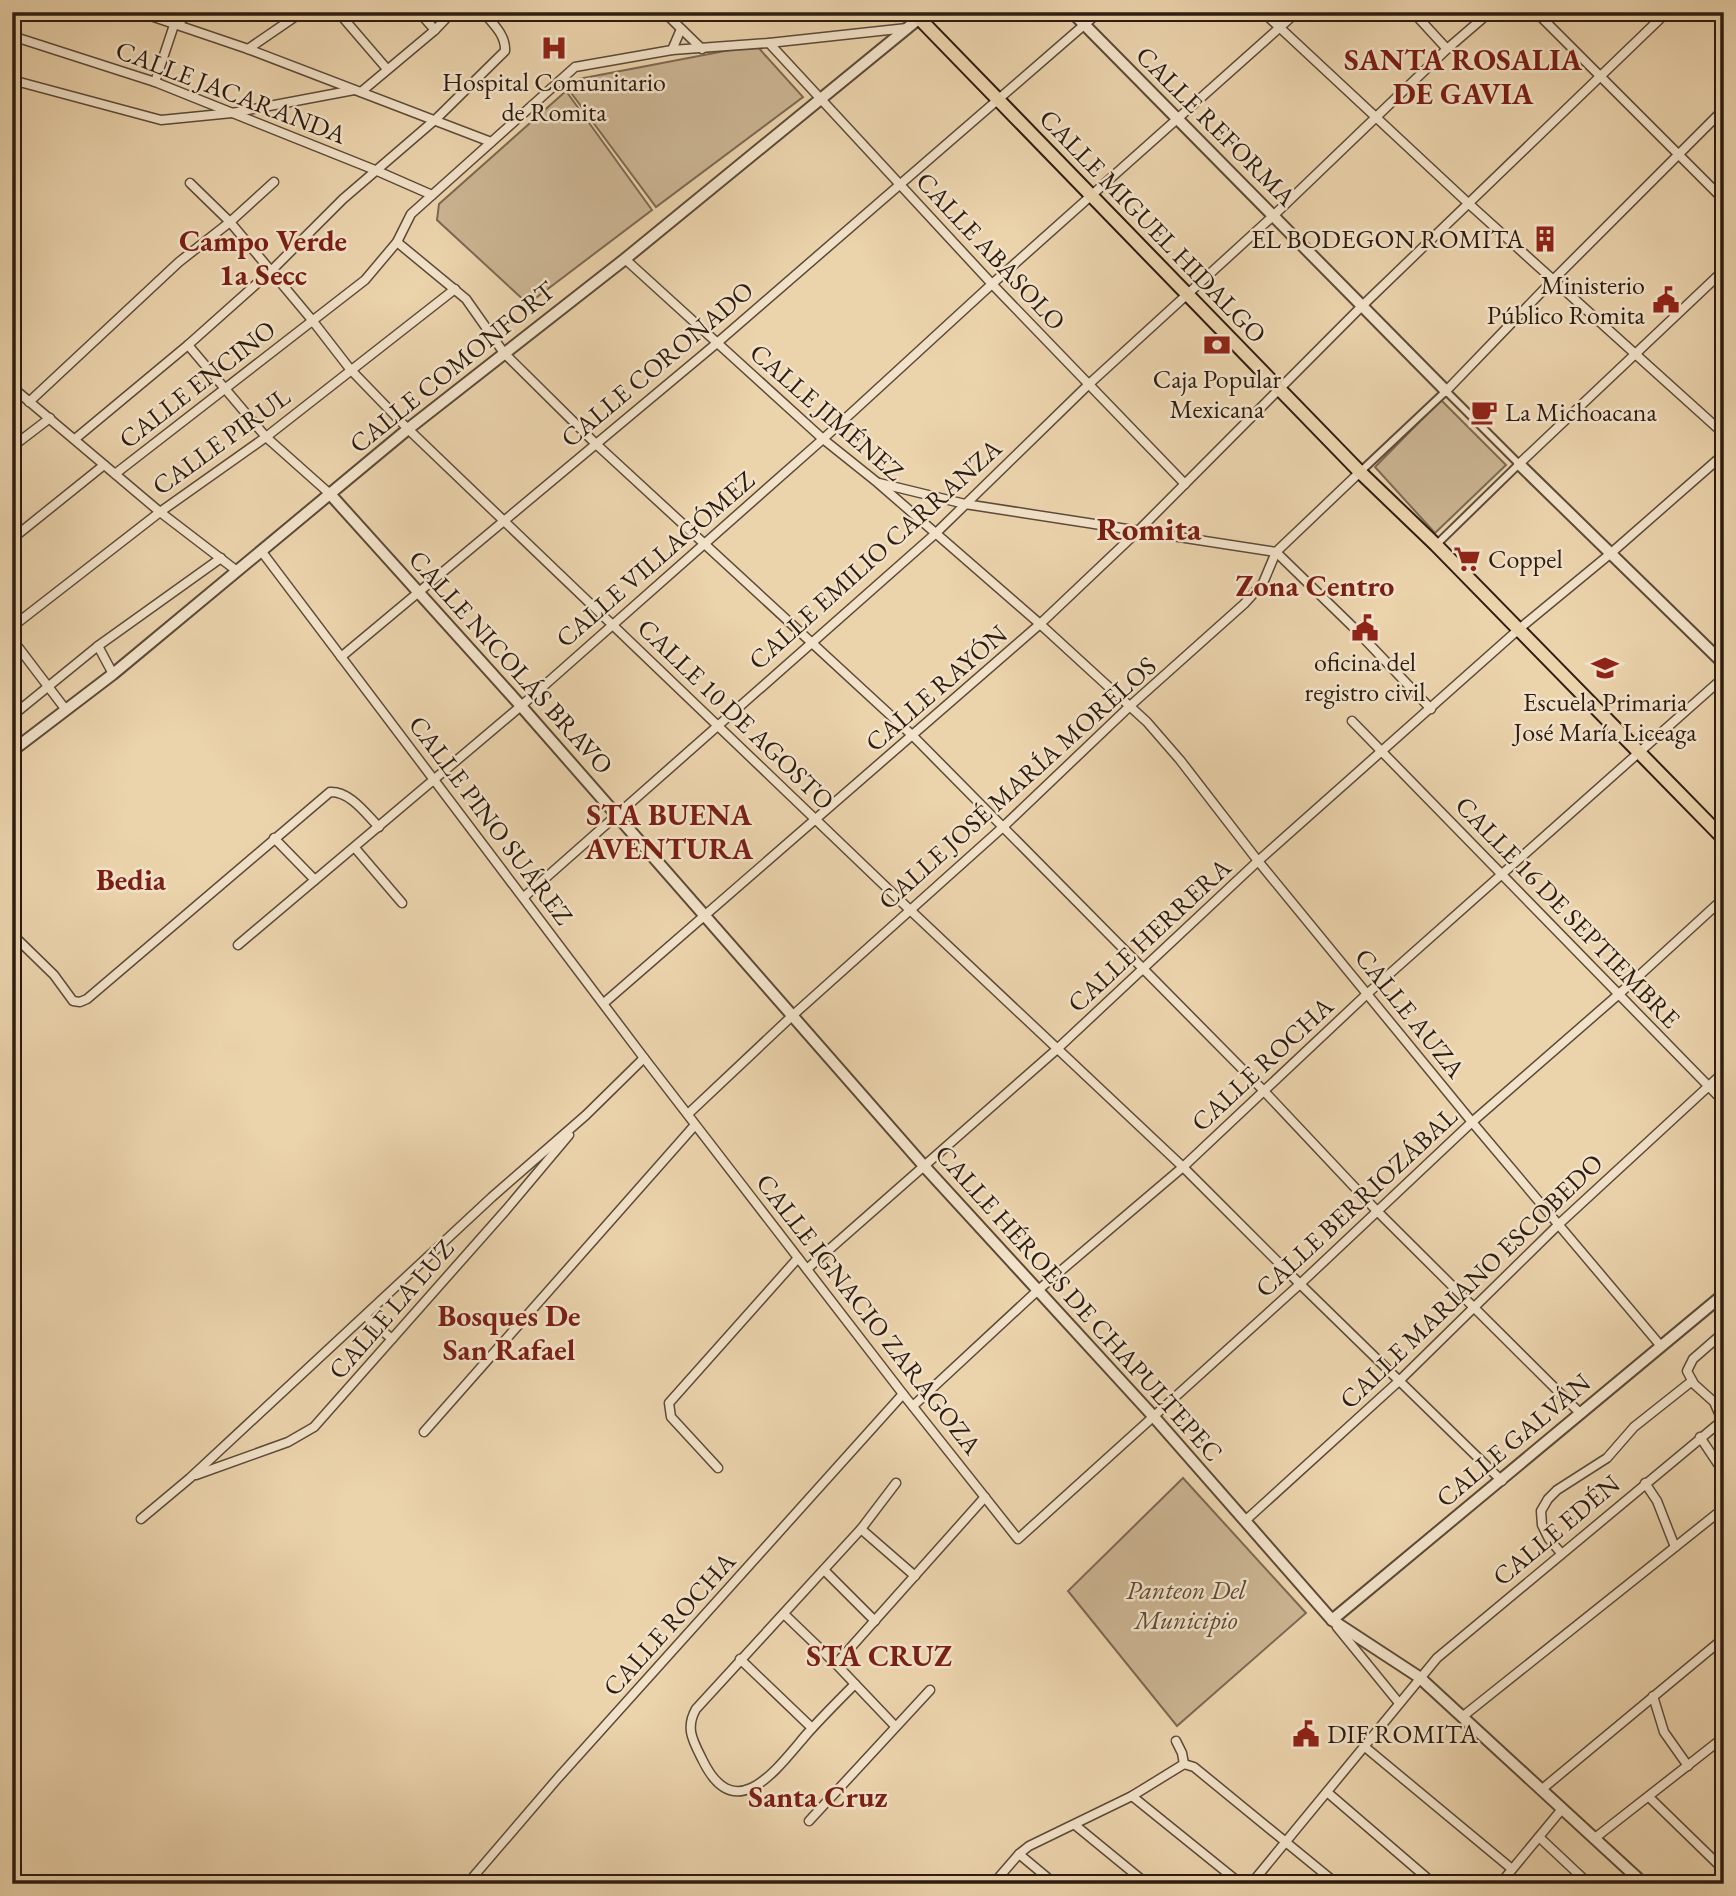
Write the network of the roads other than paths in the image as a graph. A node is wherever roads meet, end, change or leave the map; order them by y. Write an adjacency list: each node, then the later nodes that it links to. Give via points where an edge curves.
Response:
1 (139, 12): 19 (street)
2 (302, 12): 28 (street)
3 (338, 12): 30 (street)
4 (419, 12): 23 (street)
5 (452, 12): 23 (street)
6 (483, 12): 40 (street, via 506,42 505,51)
7 (664, 12): 22 (street)
8 (1072, 12): 18 (street, CALLE REFORMA)
9 (1099, 12): 18 (street, CALLE CORONADO)
10 (1263, 12): 21 (street)
11 (1297, 12): 21 (street, CALLE VILLAGÓMEZ)
12 (1413, 12): 27 (street)
13 (1490, 12): 27 (street, CALLE EMILIO CARRANZA)
14 (1536, 12): 31 (street)
15 (1667, 12): 31 (street, CALLE RAYÓN)
16 (186, 14): 19 (street)
17 (920, 14): 20 (street, CALLE COMONFORT); 36 (main road, CALLE MIGUEL HIDALGO)
18 (1084, 24): 36 (street, CALLE CORONADO); 41 (street, CALLE REFORMA)
19 (174, 25): 28 (street); 33 (street)
20 (907, 28): 25 (street); 35 (street, CALLE COMONFORT)
21 (1280, 28): 39 (street); 41 (street, CALLE VILLAGÓMEZ)
22 (681, 29): 26 (street); 29 (street)
23 (435, 30): 30 (street)
24 (12, 36): 33 (street, CALLE JACARANDA)
25 (769, 43): 26 (street); 35 (street, CALLE ABASOLO)
26 (702, 49): 29 (street)
27 (1447, 49): 39 (street, CALLE EMILIO CARRANZA)
28 (248, 50): 34 (street)
29 (672, 50): 42 (street, CALLE ENCINO, via 575,67)
30 (387, 69): 34 (street)
31 (1601, 77): 43 (street); 51 (street, CALLE RAYÓN)
32 (12, 80): 38 (street, via 161,120)
33 (155, 82): 38 (street, CALLE JACARANDA)
34 (357, 91): 38 (street); 40 (street)
35 (819, 99): 47 (street, CALLE ABASOLO); 55 (street, CALLE COMONFORT)
36 (998, 100): 47 (street, CALLE CORONADO); 49 (main road, CALLE MIGUEL HIDALGO)
37 (1724, 109): 43 (street)
38 (232, 113): 44 (street, CALLE JACARANDA)
39 (1377, 117): 51 (street); 52 (street, CALLE EMILIO CARRANZA)
40 (436, 119): 42 (street); 44 (street)
41 (1178, 119): 49 (street, CALLE VILLAGÓMEZ); 52 (street, CALLE REFORMA)
42 (491, 142): 48 (street, CALLE ENCINO)
43 (1678, 155): 50 (street); 58 (street)
44 (375, 170): 48 (street, CALLE JACARANDA); 57 (street)
45 (274, 181): 53 (street)
46 (190, 183): 53 (street, CALLE 10 DE AGOSTO)
47 (900, 185): 59 (street, CALLE ABASOLO); 64 (street, CALLE CORONADO)
48 (432, 195): 54 (street, CALLE ENCINO, via 411,214)
49 (1091, 196): 59 (street, CALLE VILLAGÓMEZ); 61 (main road, CALLE MIGUEL HIDALGO)
50 (1724, 200)
51 (1468, 203): 58 (street); 62 (street, CALLE RAYÓN)
52 (1273, 216): 61 (street, CALLE EMILIO CARRANZA); 62 (street, CALLE REFORMA)
53 (230, 222): 57 (street, CALLE 10 DE AGOSTO); 74 (street, via 179,262)
54 (397, 242): 60 (street); 63 (street, CALLE ENCINO, via 365,280)
55 (625, 259): 64 (street, CALLE JIMÉNEZ); 66 (street, CALLE COMONFORT)
56 (1724, 270): 67 (street)
57 (271, 271): 63 (street, CALLE 10 DE AGOSTO); 65 (street)
58 (1553, 280): 67 (street); 73 (street)
59 (992, 284): 69 (street, CALLE ABASOLO); 80 (street, CALLE VILLAGÓMEZ)
60 (455, 289): 66 (street); 68 (street, CALLE PIRUL)
61 (1188, 293): 69 (street, CALLE EMILIO CARRANZA); 71 (main road, CALLE MIGUEL HIDALGO)
62 (1362, 307): 71 (street, CALLE RAYÓN); 73 (street, CALLE REFORMA)
63 (312, 320): 68 (street, CALLE 10 DE AGOSTO); 72 (street, CALLE ENCINO)
64 (717, 343): 80 (street, CALLE JIMÉNEZ); 81 (street, CALLE CORONADO)
65 (188, 345): 72 (street, CALLE NICOLÁS BRAVO); 79 (street)
66 (504, 353): 76 (street, CALLE COMONFORT); 81 (street)
67 (1636, 354): 77 (street); 85 (street)
68 (350, 369): 76 (street, CALLE 10 DE AGOSTO); 78 (street, CALLE PIRUL)
69 (1088, 385): 89 (street, CALLE ABASOLO); 91 (street, CALLE EMILIO CARRANZA)
70 (12, 387): 74 (street)
71 (1280, 388): 86 (main road, CALLE MIGUEL HIDALGO); 89 (street, CALLE RAYÓN)
72 (225, 389): 78 (street, CALLE NICOLÁS BRAVO); 87 (street, CALLE ENCINO)
73 (1446, 391): 85 (street); 86 (street)
74 (29, 402): 75 (street)
75 (50, 418): 79 (street); 82 (street)
76 (408, 429): 90 (street, CALLE COMONFORT); 93 (street, CALLE 10 DE AGOSTO)
77 (1724, 434)
78 (266, 437): 90 (street, CALLE NICOLÁS BRAVO); 92 (street, CALLE PIRUL)
79 (75, 439): 84 (street)
80 (822, 439): 88 (street, CALLE JIMÉNEZ); 97 (street, CALLE VILLAGÓMEZ)
81 (596, 444): 93 (street, CALLE CORONADO); 97 (street)
82 (12, 447)
83 (1724, 454): 101 (street, CALLE HERRERA)
84 (104, 464): 87 (street); 96 (street, CALLE ENCINO)
85 (1520, 464): 98 (street); 101 (street)
86 (1360, 472): 98 (main road, CALLE MIGUEL HIDALGO); 100 (street, CALLE JOSÉ MARÍA MORELOS)
87 (115, 474): 92 (street)
88 (878, 483): 91 (street); 95 (street, CALLE JIMÉNEZ)
89 (1185, 484): 94 (street, CALLE RAYÓN)
90 (330, 494): 99 (street, CALLE COMONFORT); 104 (street, CALLE NICOLÁS BRAVO)
91 (965, 504): 94 (street); 95 (street, CALLE EMILIO CARRANZA)
92 (160, 512): 102 (street); 107 (street, CALLE PIRUL)
93 (503, 522): 104 (street, CALLE CORONADO); 106 (street, CALLE 10 DE AGOSTO)
94 (1136, 532): 100 (street); 105 (street, CALLE RAYÓN)
95 (935, 534): 105 (street, CALLE JIMÉNEZ); 110 (street, CALLE EMILIO CARRANZA)
96 (12, 539)
97 (704, 543): 106 (street, CALLE VILLAGÓMEZ); 110 (street)
98 (1436, 545): 108 (main road, CALLE MIGUEL HIDALGO)
99 (262, 552): 103 (street, CALLE COMONFORT); 112 (street, CALLE PINO SUÁREZ)
100 (1276, 552): 117 (street, CALLE JOSÉ MARÍA MORELOS, via 1263,583 1244,604); 119 (street)
101 (1611, 554): 108 (street, CALLE HERRERA); 113 (street)
102 (221, 558): 103 (street); 111 (street)
103 (237, 571): 114 (street, CALLE COMONFORT)
104 (419, 592): 112 (street, CALLE CORONADO); 118 (street, CALLE NICOLÁS BRAVO)
105 (1040, 624): 117 (street, CALLE JIMÉNEZ); 124 (street, CALLE RAYÓN)
106 (611, 625): 118 (street, CALLE VILLAGÓMEZ); 123 (street, CALLE 10 DE AGOSTO)
107 (12, 627)
108 (1519, 629): 119 (street, CALLE HERRERA); 127 (main road, CALLE MIGUEL HIDALGO)
109 (12, 639): 116 (street)
110 (811, 642): 123 (street, CALLE EMILIO CARRANZA); 124 (street)
111 (98, 646): 114 (street); 116 (street)
112 (341, 657): 128 (street, CALLE PINO SUÁREZ)
113 (1724, 664)
114 (113, 674): 120 (street, CALLE COMONFORT)
115 (1724, 677): 127 (street, CALLE ROCHA)
116 (49, 687): 120 (street); 121 (street)
117 (1130, 705): 132 (street, CALLE JOSÉ MARÍA MORELOS); 136 (street, CALLE AUZA, via 1172,750)
118 (521, 706): 128 (street, CALLE VILLAGÓMEZ); 129 (street, CALLE NICOLÁS BRAVO)
119 (1431, 709): 126 (street, CALLE HERRERA)
120 (66, 710): 125 (street, CALLE COMONFORT)
121 (12, 716)
122 (1352, 721): 126 (street, CALLE 16 DE SEPTIEMBRE)
123 (717, 725): 129 (street, CALLE EMILIO CARRANZA); 130 (street, CALLE 10 DE AGOSTO)
124 (913, 736): 130 (street, CALLE RAYÓN); 132 (street)
125 (12, 751)
126 (1382, 752): 136 (street, CALLE HERRERA); 137 (street, CALLE 16 DE SEPTIEMBRE)
127 (1639, 753): 134 (main road, CALLE MIGUEL HIDALGO); 137 (street, CALLE ROCHA)
128 (434, 780): 131 (street, CALLE VILLAGÓMEZ); 139 (street, CALLE PINO SUÁREZ)
129 (616, 814): 139 (street, CALLE EMILIO CARRANZA); 143 (street, CALLE NICOLÁS BRAVO)
130 (816, 819): 142 (street, CALLE 10 DE AGOSTO); 143 (street, CALLE RAYÓN)
131 (379, 827): 133 (street, via 338,791 330,792); 135 (street, CALLE VILLAGÓMEZ)
132 (1003, 827): 142 (street, CALLE JOSÉ MARÍA MORELOS); 146 (street)
133 (274, 838): 138 (street); 144 (street, via 80,1002 73,1001)
134 (1724, 839)
135 (355, 848): 138 (street, CALLE VILLAGÓMEZ); 141 (street)
136 (1258, 861): 146 (street, CALLE HERRERA); 147 (street, CALLE AUZA)
137 (1501, 875): 147 (street, CALLE ROCHA); 148 (street, CALLE 16 DE SEPTIEMBRE)
138 (315, 880): 145 (street, CALLE VILLAGÓMEZ)
139 (524, 897): 149 (street, CALLE PINO SUÁREZ)
140 (1724, 898): 148 (street, CALLE BERRIOZÁBAL)
141 (402, 903)
142 (909, 909): 150 (street, CALLE JOSÉ MARÍA MORELOS); 151 (street, CALLE 10 DE AGOSTO)
143 (705, 917): 149 (street, CALLE RAYÓN); 150 (street, CALLE NICOLÁS BRAVO)
144 (12, 934)
145 (238, 945)
146 (1143, 971): 151 (street, CALLE HERRERA); 155 (street)
147 (1368, 993): 155 (street, CALLE ROCHA); 159 (street, CALLE AUZA)
148 (1619, 994): 154 (street, CALLE 16 DE SEPTIEMBRE); 159 (street, CALLE BERRIOZÁBAL)
149 (604, 1003): 152 (street, CALLE PINO SUÁREZ)
150 (792, 1016): 157 (street, CALLE JOSÉ MARÍA MORELOS); 161 (street, CALLE HÉROES DE CHAPULTEPEC)
151 (1056, 1050): 161 (street, CALLE HERRERA); 162 (street, CALLE 10 DE AGOSTO)
152 (644, 1058): 157 (street, CALLE PINO SUÁREZ); 158 (street, CALLE LA LUZ)
153 (1724, 1072): 154 (street, CALLE MARIANO ESCOBEDO)
154 (1708, 1086): 156 (street, CALLE 16 DE SEPTIEMBRE); 166 (street, CALLE MARIANO ESCOBEDO)
155 (1263, 1090): 162 (street, CALLE ROCHA); 165 (street)
156 (1724, 1102)
157 (688, 1114): 160 (street, CALLE IGNACIO ZARAGOZA)
158 (586, 1115): 163 (street, CALLE LA LUZ); 164 (street, CALLE LA LUZ)
159 (1472, 1122): 165 (street, CALLE BERRIOZÁBAL); 166 (street, CALLE AUZA)
160 (695, 1125): 167 (street, CALLE IGNACIO ZARAGOZA); 184 (street)
161 (924, 1166): 168 (street, CALLE HERRERA); 170 (street, CALLE HÉROES DE CHAPULTEPEC)
162 (1183, 1167): 169 (street, CALLE 10 DE AGOSTO); 170 (street, CALLE ROCHA)
163 (492, 1197): 164 (street); 173 (street, CALLE LA LUZ)
164 (506, 1210): 175 (street, CALLE LA LUZ)
165 (1376, 1210): 169 (street, CALLE BERRIOZÁBAL); 172 (street)
166 (1559, 1224): 172 (street, CALLE MARIANO ESCOBEDO); 176 (street, CALLE AUZA)
167 (798, 1258): 168 (street, CALLE IGNACIO ZARAGOZA); 186 (street, via 669,1403 671,1417)
168 (807, 1269): 179 (street, CALLE IGNACIO ZARAGOZA)
169 (1300, 1284): 177 (street, CALLE 10 DE AGOSTO); 182 (street, CALLE BERRIOZÁBAL)
170 (1037, 1291): 180 (street, CALLE ROCHA); 182 (street, CALLE HÉROES DE CHAPULTEPEC)
171 (1724, 1294): 176 (street, CALLE GALVÁN)
172 (1475, 1306): 177 (street, CALLE MARIANO ESCOBEDO); 181 (street)
173 (365, 1316): 175 (street); 188 (street, CALLE LA LUZ)
174 (1724, 1332): 178 (street, via 1689,1364)
175 (392, 1339): 188 (street, CALLE LA LUZ, via 302,1436)
176 (1660, 1345): 181 (street, CALLE GALVÁN)
177 (1399, 1381): 189 (street, CALLE 10 DE AGOSTO); 195 (street, CALLE MARIANO ESCOBEDO)
178 (1692, 1381): 183 (street, via 1714,1402); 199 (street, via 1634,1427 1607,1458 1548,1499 1541,1511 1542,1525)
179 (903, 1394): 180 (street, CALLE IGNACIO ZARAGOZA); 234 (street, CALLE ROCHA)
180 (914, 1406): 192 (street, CALLE IGNACIO ZARAGOZA)
181 (1581, 1414): 189 (street, CALLE GALVÁN)
182 (1154, 1417): 195 (street, CALLE HÉROES DE CHAPULTEPEC); 197 (street, CALLE BERRIOZÁBAL)
183 (1723, 1420): 185 (street, CALLE EDÉN)
184 (424, 1432)
185 (1700, 1437): 187 (street); 191 (street, CALLE EDÉN)
186 (718, 1468)
187 (1724, 1473)
188 (190, 1478): 194 (street, CALLE LA LUZ)
189 (1502, 1481): 203 (street, CALLE GALVÁN)
190 (896, 1483): 196 (street)
191 (1645, 1483): 198 (street); 199 (street, CALLE EDÉN)
192 (985, 1497): 197 (street, CALLE IGNACIO ZARAGOZA); 201 (street)
193 (1724, 1507): 198 (street)
194 (141, 1519)
195 (1246, 1520): 203 (street, CALLE HÉROES DE CHAPULTEPEC)
196 (861, 1529): 200 (street); 201 (street)
197 (1018, 1539)
198 (1675, 1547): 213 (street)
199 (1561, 1553): 208 (street, CALLE EDÉN, via 1447,1648)
200 (824, 1570): 202 (street); 204 (street)
201 (915, 1576): 204 (street)
202 (784, 1614): 206 (street); 207 (street)
203 (1332, 1620): 208 (street, CALLE HÉROES DE CHAPULTEPEC); 212 (street)
204 (875, 1622): 207 (street)
205 (1724, 1638): 211 (street)
206 (740, 1658): 215 (street); 215 (street, via 691,1718 692,1738 712,1776 726,1790 764,1782)
207 (836, 1664): 209 (street)
208 (1419, 1678): 212 (street, CALLE EDÉN); 213 (street, CALLE HÉROES DE CHAPULTEPEC)
209 (855, 1684): 214 (street); 215 (street)
210 (930, 1690): 214 (street)
211 (1653, 1696): 220 (street, via 1664,1732); 221 (street)
212 (1399, 1703): 218 (street, CALLE EDÉN)
213 (1462, 1717): 221 (street, CALLE HÉROES DE CHAPULTEPEC)
214 (895, 1726): 226 (street)
215 (813, 1728)
216 (1724, 1737): 220 (street)
217 (1176, 1741): 219 (street)
218 (1365, 1747): 222 (street, CALLE EDÉN); 232 (street)
219 (1184, 1764): 223 (street); 230 (street, via 1194,1767)
220 (1688, 1766): 224 (street)
221 (1541, 1790): 225 (street, CALLE HÉROES DE CHAPULTEPEC)
222 (1327, 1792): 230 (street, CALLE EDÉN); 241 (street)
223 (1132, 1796): 227 (street); 238 (street)
224 (1649, 1797): 229 (street); 233 (street)
225 (1562, 1809): 228 (street); 229 (street, CALLE HÉROES DE CHAPULTEPEC)
226 (809, 1821)
227 (1076, 1825): 231 (street); 237 (street)
228 (1539, 1837): 232 (street); 243 (street)
229 (1595, 1838): 244 (street, CALLE HÉROES DE CHAPULTEPEC)
230 (1286, 1841): 239 (street, CALLE EDÉN); 240 (street)
231 (1019, 1854): 235 (street); 236 (street)
232 (1512, 1869): 242 (street)
233 (1724, 1870)
234 (467, 1884)
235 (993, 1884)
236 (1055, 1884)
237 (1147, 1884)
238 (1241, 1884)
239 (1251, 1884)
240 (1337, 1884)
241 (1434, 1884)
242 (1500, 1884)
243 (1589, 1884)
244 (1644, 1884)

